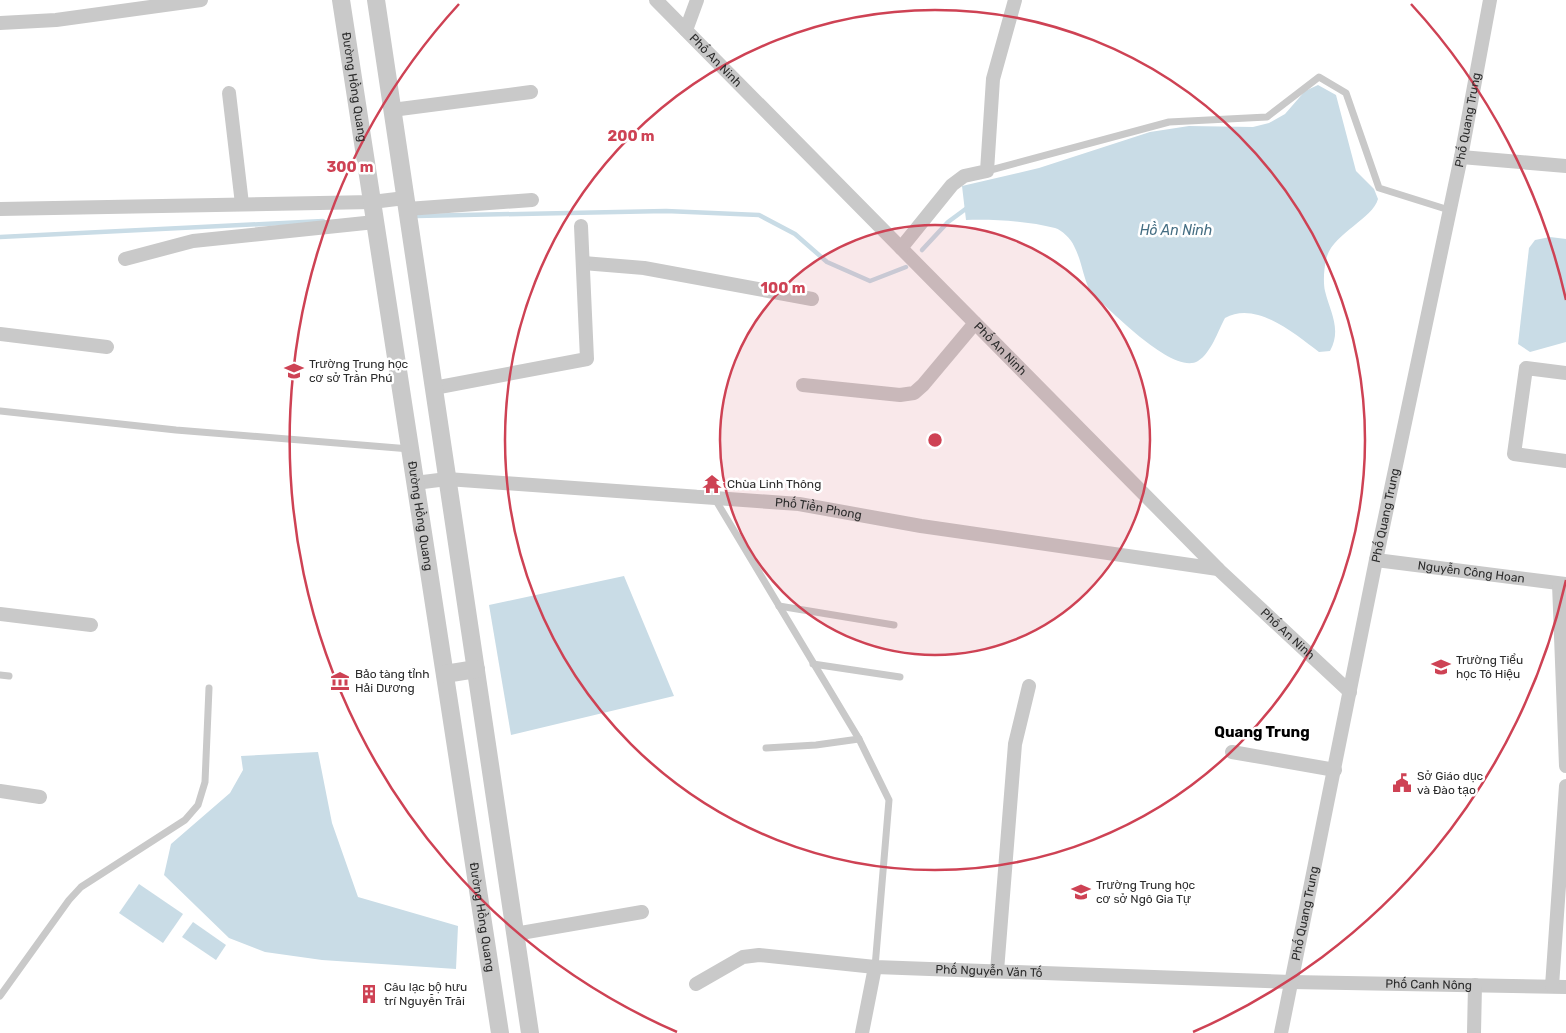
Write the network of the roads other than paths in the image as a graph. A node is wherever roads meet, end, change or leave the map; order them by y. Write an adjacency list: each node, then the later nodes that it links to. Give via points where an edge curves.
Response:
1 (201, 0): 8 (street, via 56,20)
2 (341, 0): 17 (street, Đường Hồng Quang)
3 (376, 0): 12 (street)
4 (656, 0): 9 (street, Phố An Ninh)
5 (697, 0): 9 (street)
6 (1015, 0): 15 (street, via 993,79)
7 (1490, 0): 13 (street, Phố Quang Trung)
8 (0, 23)
9 (686, 30): 24 (street, Phố An Ninh)
10 (531, 92): 12 (street)
11 (229, 94): 19 (street)
12 (392, 110): 18 (street)
13 (1461, 157): 14 (street); 21 (street, Phố Quang Trung)
14 (1566, 166)
15 (987, 171): 21 (lane, via 1169,122 1268,117 1319,77 1346,94 1379,188); 24 (street, via 964,176 952,185)
16 (532, 200): 18 (street)
17 (372, 202): 18 (street); 19 (street); 22 (street, Đường Hồng Quang)
18 (406, 203): 33 (street)
19 (242, 204): 20 (street)
20 (0, 209)
21 (1449, 210): 40 (street, Phố Quang Trung)
22 (375, 222): 25 (street, via 193,241); 35 (street, Đường Hồng Quang)
23 (581, 226): 26 (street)
24 (901, 248): 28 (street, Phố An Ninh)
25 (125, 259)
26 (583, 263): 27 (street, via 644,268); 33 (street, via 587,359)
27 (812, 299)
28 (975, 323): 32 (street, via 914,393 900,395); 41 (street, Phố An Ninh)
29 (0, 334): 30 (street)
30 (106, 348)
31 (1566, 373): 36 (street, via 1526,368 1514,454)
32 (803, 385)
33 (434, 388): 37 (street)
34 (0, 411): 35 (lane, via 176,430)
35 (410, 449): 38 (street, Đường Hồng Quang)
36 (1566, 460)
37 (447, 479): 38 (street, Phố Tiền Phong); 39 (street, Phố Tiền Phong); 48 (street)
38 (415, 482): 49 (street, Đường Hồng Quang)
39 (715, 500): 41 (street, Phố Tiền Phong, via 799,504 921,526); 43 (lane)
40 (1376, 560): 42 (street, Nguyễn Công Hoan); 55 (street, Phố Quang Trung)
41 (1218, 569): 55 (street, Phố An Ninh)
42 (1563, 584): 56 (street)
43 (779, 606): 46 (lane); 47 (lane)
44 (0, 614): 45 (street)
45 (91, 625)
46 (894, 625)
47 (813, 664): 52 (lane); 57 (lane)
48 (476, 669): 49 (street); 67 (street)
49 (445, 674): 76 (street, Đường Hồng Quang)
50 (0, 675): 51 (lane)
51 (9, 676)
52 (900, 677)
53 (1029, 686): 69 (street, via 1016,744)
54 (210, 688): 74 (lane, via 204,782 198,805 185,820 82,887 69,900)
55 (1350, 692): 61 (street, Phố Quang Trung)
56 (1565, 726): 60 (street)
57 (858, 739): 58 (lane); 68 (lane, via 889,800)
58 (766, 748)
59 (1232, 752): 61 (street)
60 (1566, 766)
61 (1335, 770): 70 (street, Phố Quang Trung)
62 (1566, 786): 65 (street)
63 (0, 791): 64 (street)
64 (40, 797)
65 (1564, 847): 73 (street)
66 (642, 912): 67 (street)
67 (515, 934): 75 (street)
68 (875, 967): 69 (street, Phố Nguyễn Văn Tố); 71 (street, Phố Nguyễn Văn Tố, via 750,955); 79 (street)
69 (997, 971): 70 (street, Phố Nguyễn Văn Tố)
70 (1291, 982): 72 (street, Phố Canh Nông); 80 (street, Phố Quang Trung)
71 (696, 984)
72 (1475, 984): 73 (street, Phố Canh Nông); 81 (street)
73 (1559, 987)
74 (0, 996)
75 (527, 1010): 76 (street); 78 (street)
76 (497, 1013): 77 (street, Đường Hồng Quang)
77 (500, 1033)
78 (530, 1033)
79 (862, 1033)
80 (1281, 1033)
81 (1474, 1033)

